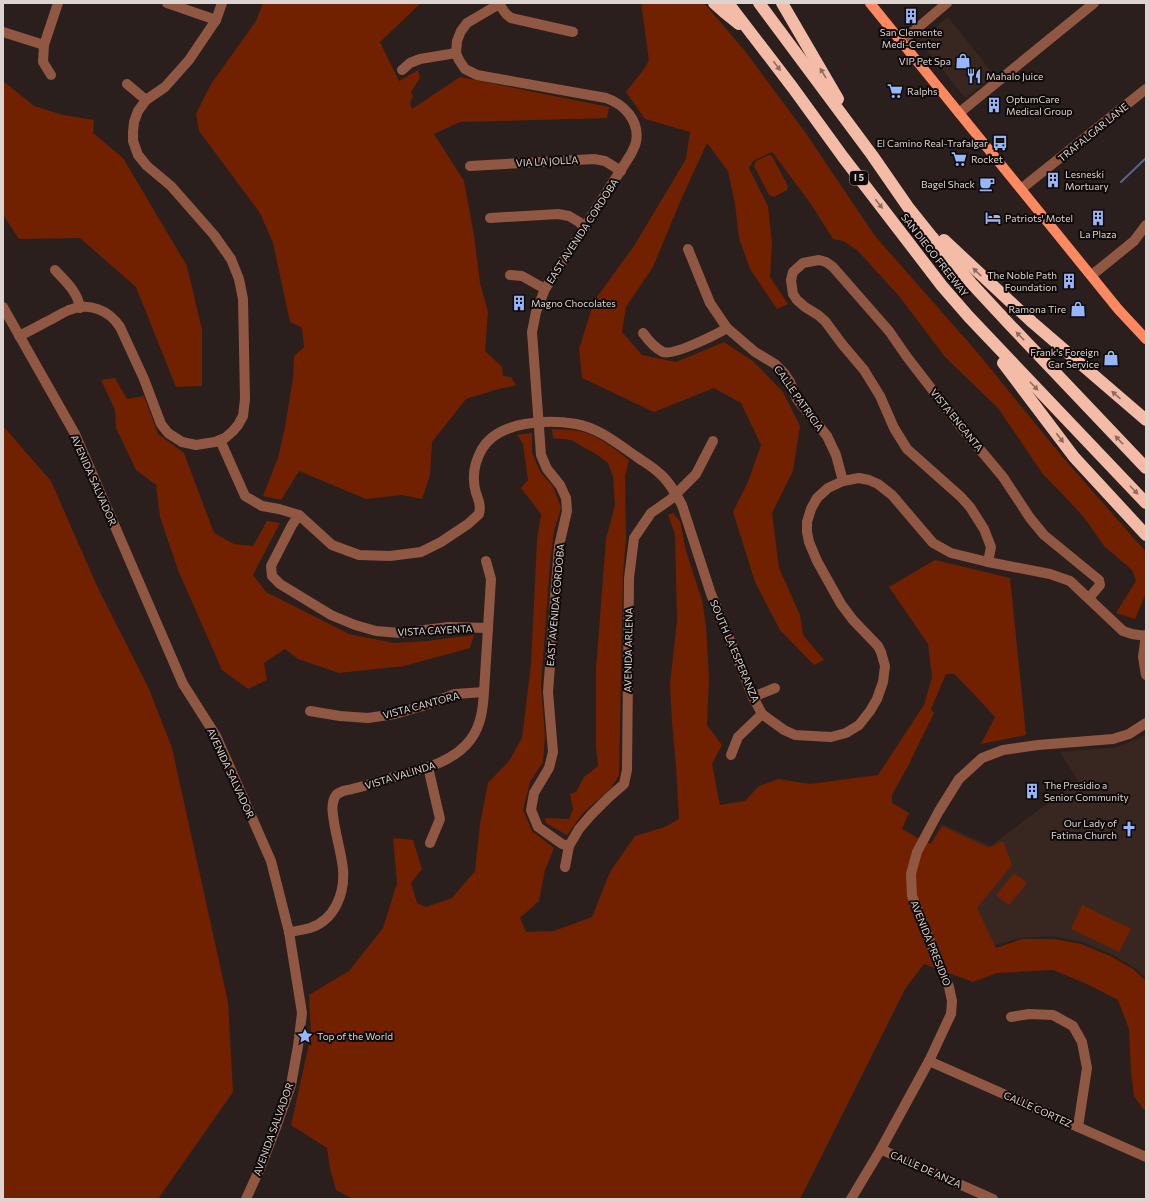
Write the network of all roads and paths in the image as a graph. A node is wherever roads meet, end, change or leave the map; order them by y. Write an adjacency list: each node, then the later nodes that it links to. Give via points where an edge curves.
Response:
1 (58, 3): 17 (street)
2 (167, 3): 12 (street)
3 (222, 3): 12 (street)
4 (714, 3): 15 (highway)
5 (728, 3): 15 (highway, SAN DIEGO FREEWAY / I 5)
6 (759, 3): 25 (highway, SAN DIEGO FREEWAY / I 5)
7 (782, 3): 25 (highway, one-way to 7)
8 (870, 3): 16 (main road)
9 (947, 3): 16 (street)
10 (1094, 3): 24 (street)
11 (500, 4): 14 (street, via 511,18); 18 (street, via 467,23 457,41)
12 (216, 20): 23 (street, via 179,73)
13 (3, 32): 17 (street)
14 (573, 32)
15 (753, 35): 40 (highway, SAN DIEGO FREEWAY / I 5, one-way to 40, via 843,157 942,286)
16 (901, 42): 24 (main road)
17 (44, 45): 20 (street, via 44,62)
18 (456, 53): 19 (street, via 420,59); 27 (street, EAST AVENIDA CORDOBA, via 465,69 476,74 592,94 617,102 627,111 636,128 636,141)
19 (402, 70)
20 (51, 75)
21 (127, 84): 23 (street)
22 (1146, 89): 28 (street, TRAFALGAR LANE)
23 (146, 100): 47 (street, via 138,110 134,122 133,141 138,155 171,186 214,235 231,259 239,279 243,299 245,409 238,425)
24 (959, 113): 28 (main road)
25 (872, 155): 29 (highway, SAN DIEGO FREEWAY / I 5)
26 (470, 166): 27 (street, VIA LA JOLLA, via 594,159 605,161)
27 (621, 171): 32 (street, EAST AVENIDA CORDOBA)
28 (1021, 189): 36 (main road)
29 (908, 207): 45 (highway, one-way to 29, via 1032,322); 49 (highway, SAN DIEGO FREEWAY / I 5, one-way to 29, via 971,283)
30 (490, 218): 32 (street, via 558,214 569,216)
31 (1146, 225): 36 (street, via 1134,241)
32 (585, 228): 37 (street, EAST AVENIDA CORDOBA)
33 (688, 249): 41 (street, CALLE PATRICIA, via 710,303)
34 (55, 270): 39 (street, via 74,291)
35 (510, 275): 37 (street, via 522,276)
36 (1092, 275): 44 (main road, via 1118,309)
37 (545, 289): 46 (street, EAST AVENIDA CORDOBA, via 532,332)
38 (3, 307): 43 (street, AVENIDA SALVADOR)
39 (80, 308): 43 (street, via 70,310); 47 (street, via 97,308 115,319 144,379 161,424 168,433 189,444)
40 (969, 317): 52 (highway, SAN DIEGO FREEWAY / I 5, one-way to 52); 54 (highway, one-way to 54, via 1074,457)
41 (727, 328): 42 (street, via 677,351 664,352 650,343); 50 (street, CALLE PATRICIA, via 755,352 775,364 787,378 797,399 827,436 836,455)
42 (643, 333)
43 (19, 336): 72 (street, AVENIDA SALVADOR, via 75,434 183,684 216,736 271,861)
44 (1146, 339)
45 (1146, 420)
46 (539, 422): 51 (street, SOUTH LA ESPERANZA, via 564,422 594,429 660,474); 53 (street, SOUTH LA ESPERANZA, via 503,429 491,438 482,449 474,468 480,514 441,542 421,552 390,556 359,555 332,545); 70 (street, EAST AVENIDA CORDOBA, via 541,455 566,498 567,512 558,546 548,692 553,752 549,768 534,793 532,810 538,827)
47 (220, 440): 53 (street, via 245,496 262,506)
48 (713, 441): 51 (street, AVENIDA ARLENA, via 696,474)
49 (1146, 468)
50 (843, 481): 56 (street, SOUTH LA ESPERANZA, via 859,478 878,484 892,495 933,543 951,553); 65 (street, SOUTH LA ESPERANZA, via 828,488 811,508 807,522 809,542 841,604 878,646 885,666 884,682 870,711 859,725 846,733 831,737 795,735)
51 (676, 494): 63 (street, SOUTH LA ESPERANZA, via 682,505 711,594); 70 (street, AVENIDA ARLENA, via 651,513 634,538 629,578 627,770 624,784 591,815)
52 (1146, 503)
53 (299, 515): 58 (street, VISTA CAYENTA, via 271,566 272,576 280,584 331,615 376,631 400,633 449,627)
54 (1146, 535)
55 (486, 561): 58 (street, VISTA VALINDA, via 491,579)
56 (988, 562): 57 (street, SOUTH LA ESPERANZA, via 1062,577); 57 (street, VISTA ENCANTA, via 991,547 984,529 970,507 907,449 864,370 825,321 805,307 793,294 793,272 803,263 819,260 833,267 889,331 961,427 1003,477 1037,528 1099,580 1100,585)
57 (1089, 598): 59 (street, SOUTH LA ESPERANZA, via 1123,631)
58 (488, 628): 62 (street, VISTA VALINDA)
59 (1146, 635): 60 (street, via 1143,657)
60 (1146, 675)
61 (776, 688): 63 (street)
62 (484, 692): 64 (street, VISTA CANTORA, via 455,694 395,714 368,718); 68 (street, VISTA VALINDA, via 478,728 471,740 452,756)
63 (753, 698): 65 (street, SOUTH LA ESPERANZA)
64 (310, 711)
65 (762, 714): 67 (street, via 738,737)
66 (1146, 723): 74 (street, AVENIDA PRESIDIO, via 1129,734 1113,739 1003,750 982,758 960,779 939,811 917,852 911,874 912,896 949,987 952,1001 951,1014)
67 (731, 755)
68 (428, 767): 69 (street, via 440,819); 72 (street, VISTA VALINDA, via 337,794 332,808 343,869 340,901 322,922 311,928)
69 (430, 843)
70 (569, 846): 71 (street, AVENIDA ARLENA)
71 (565, 867)
72 (289, 932): 78 (street, AVENIDA SALVADOR, via 302,1012 298,1046 291,1085)
73 (1011, 1017): 75 (street, via 1030,1014 1053,1015 1073,1026 1082,1042 1087,1068)
74 (929, 1061): 75 (street, CALLE CORTEZ); 76 (street, AVENIDA PRESIDIO)
75 (1078, 1127): 77 (street, CALLE CORTEZ)
76 (881, 1149): 79 (street, AVENIDA PRESIDIO); 80 (street, CALLE DE ANZA)
77 (1146, 1157)
78 (246, 1199)
79 (851, 1199)
80 (993, 1199)

